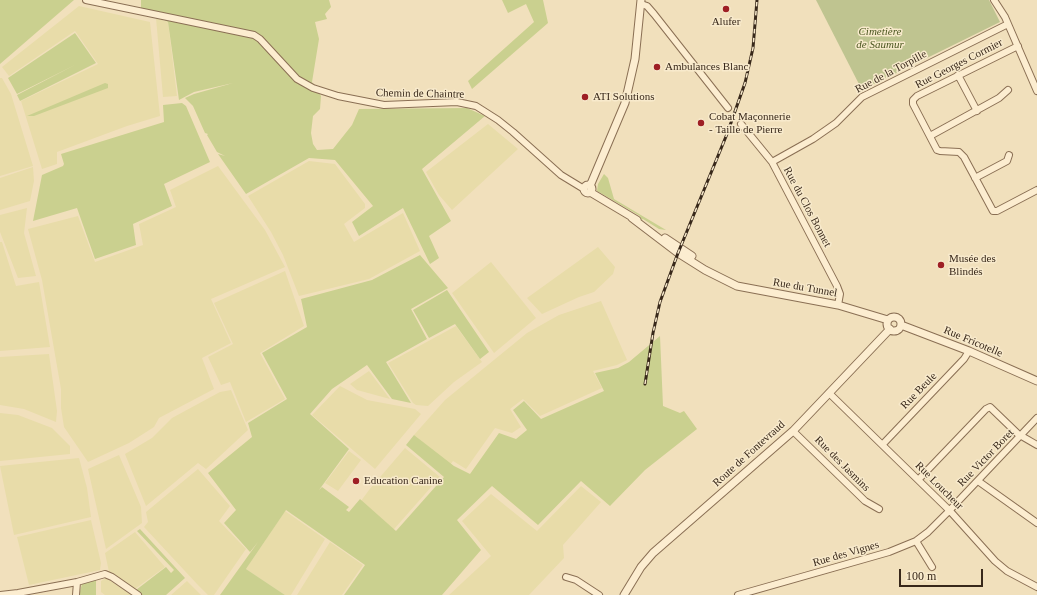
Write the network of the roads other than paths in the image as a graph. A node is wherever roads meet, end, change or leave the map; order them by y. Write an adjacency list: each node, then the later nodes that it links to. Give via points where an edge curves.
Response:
1 (86, 0): 16 (street, Chemin de Chaintre, via 254,35 297,79 313,88 338,96 384,105 457,102 476,106 513,132 561,175)
2 (994, 0): 4 (street)
3 (641, 2): 9 (street, via 654,14); 16 (street, via 635,59 625,103)
4 (1008, 24): 5 (street); 14 (street, Rue de la Torpille, via 862,96 836,123)
5 (1018, 46): 6 (street, Rue Georges Cormier); 8 (street)
6 (958, 75): 10 (street); 12 (street, Rue Georges Cormier, via 916,96 913,100)
7 (1008, 90): 10 (street)
8 (1037, 91)
9 (728, 108)
10 (977, 111): 12 (street)
11 (742, 124): 14 (street, Rue du Clos Bonnet)
12 (930, 136): 15 (street, Rue Georges Cormier, via 940,152 961,154)
13 (1009, 155): 15 (street, via 1008,161)
14 (772, 162): 18 (street, Rue du Clos Bonnet, via 837,286 840,294)
15 (975, 178): 17 (street, Rue Georges Cormier, via 993,211)
16 (588, 189): 18 (street, Rue du Tunnel, via 678,253 718,277 746,289)
17 (1037, 190)
18 (838, 305): 19 (street, Rue du Tunnel)
19 (888, 320): 20 (street, via 897,318); 21 (street)
20 (901, 325): 21 (street, via 896,330); 22 (street, Rue Fricotelle)
21 (890, 329): 24 (street, Route de Fontevraud)
22 (969, 351): 23 (street, Rue Fricotelle); 28 (street, Rue Beule)
23 (1037, 381)
24 (829, 393): 26 (street, Route de Fontevraud); 28 (street, Rue Loucheur)
25 (1037, 418): 27 (street, Rue Victor Boret)
26 (793, 431): 32 (street, Rue des Jasmins, via 865,501); 44 (street, Route de Fontevraud, via 653,553)
27 (1021, 436): 29 (street); 30 (street, via 990,407); 31 (street, Rue Victor Boret)
28 (883, 444): 30 (street, Rue Loucheur)
29 (1037, 445)
30 (919, 479): 33 (street, Rue Loucheur)
31 (978, 481): 33 (street, Rue Victor Boret); 34 (street)
32 (879, 509)
33 (950, 511): 35 (street, Rue des Vignes); 39 (street, Rue Loucheur, via 995,561 1007,571)
34 (1037, 523)
35 (916, 541): 36 (street); 45 (street, Rue des Vignes, via 889,552)
36 (932, 567)
37 (566, 577): 43 (street, via 576,580)
38 (77, 582): 40 (street); 41 (street); 42 (street, via 105,574)
39 (1037, 587)
40 (0, 595)
41 (76, 595)
42 (138, 595)
43 (599, 595)
44 (624, 595)
45 (738, 595)

